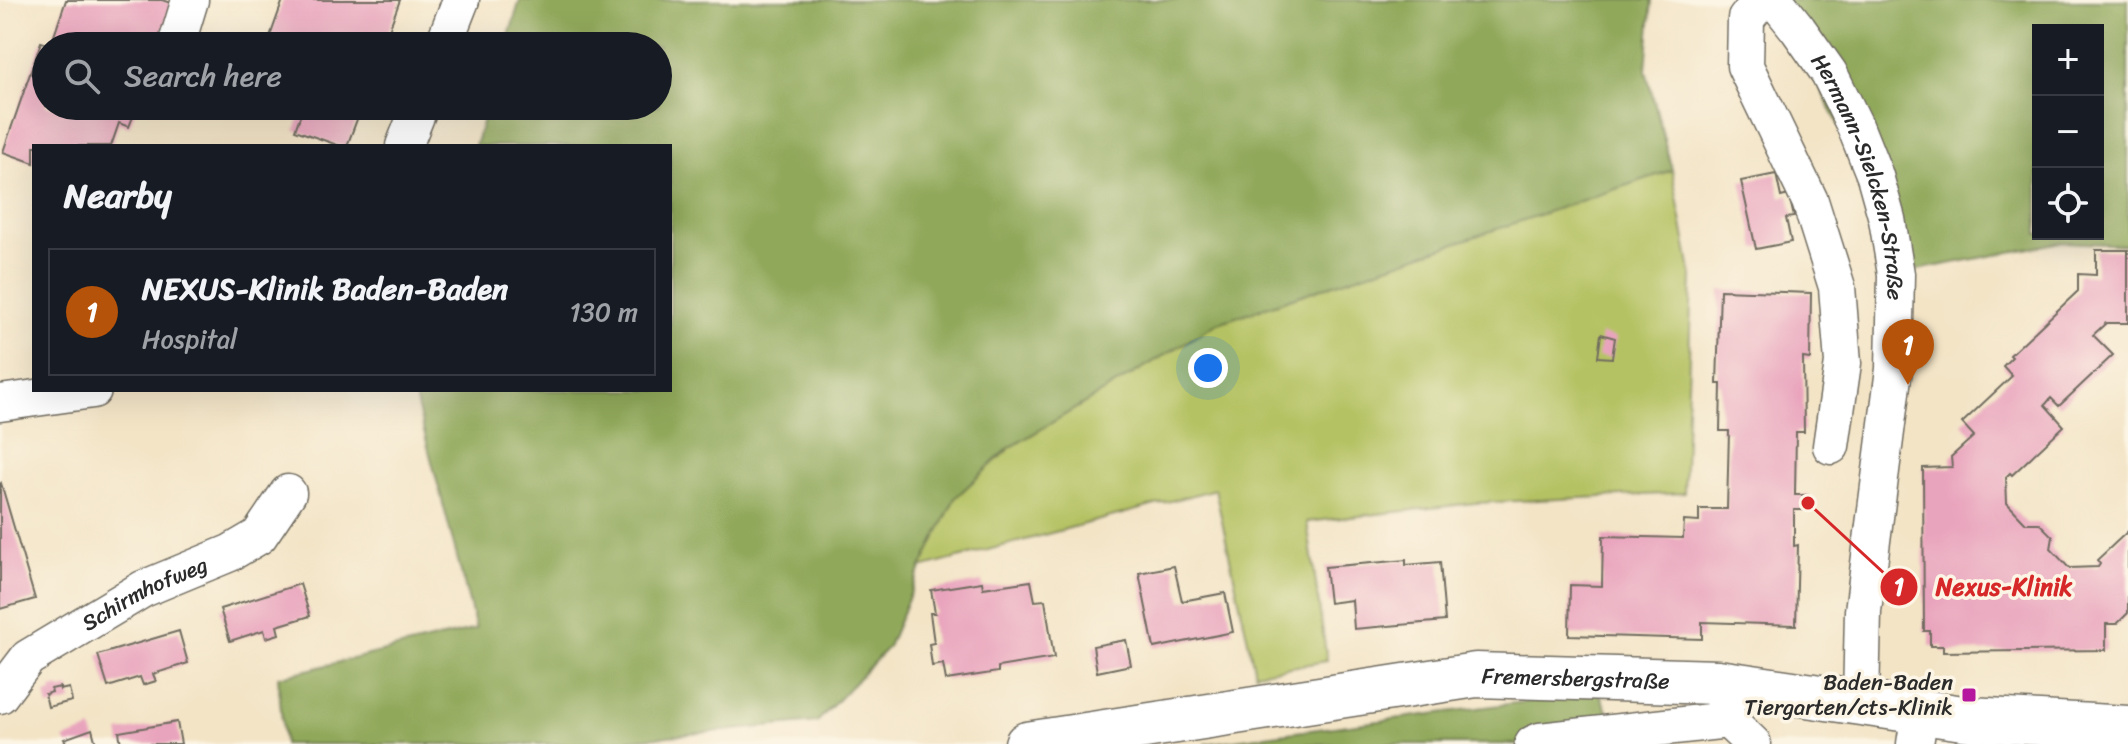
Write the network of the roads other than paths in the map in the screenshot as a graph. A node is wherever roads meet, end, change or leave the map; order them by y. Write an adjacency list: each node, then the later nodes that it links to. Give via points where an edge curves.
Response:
1 (190, 0): 5 (street)
2 (461, 0): 6 (street)
3 (1761, 0): 11 (street, via 1746,19 1745,66 1810,201 1837,287 1843,363)
4 (1775, 0): 14 (street, Hermann-Sielcken-Straße, via 1829,73 1855,126 1887,219 1896,274 1894,369 1863,611)
5 (180, 32)
6 (448, 32)
7 (414, 120): 8 (street)
8 (405, 144)
9 (79, 392): 10 (street)
10 (0, 403)
11 (1831, 446)
12 (288, 493): 13 (street, Schirmhofweg, via 259,536 143,589 28,658)
13 (0, 695)
14 (1861, 704): 15 (main road, Fremersbergstraße); 16 (main road, Fremersbergstraße)
15 (1733, 715): 18 (main road, Fremersbergstraße, via 1476,675); 19 (street)
16 (1917, 728): 17 (main road, Fremersbergstraße, via 1970,719)
17 (2128, 728)
18 (1027, 744)
19 (1533, 744)

